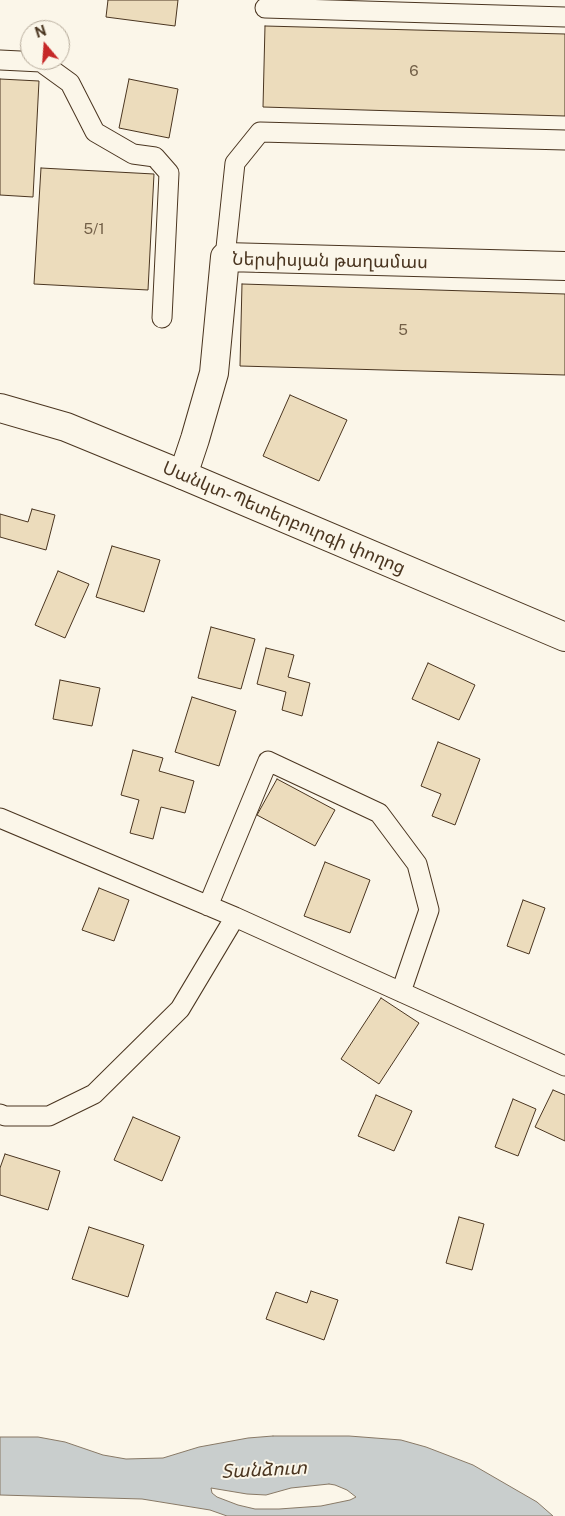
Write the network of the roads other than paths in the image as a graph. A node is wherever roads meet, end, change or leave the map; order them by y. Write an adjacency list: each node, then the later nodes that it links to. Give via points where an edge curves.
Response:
1 (265, 8): 2 (lane)
2 (565, 17)
3 (0, 60): 7 (lane, via 41,62 70,84 95,132 133,154 155,157 169,173)
4 (565, 140): 5 (lane, via 260,132 235,163)
5 (225, 257): 6 (street, Ներսիսյան թաղամաս); 9 (street, Ներսիսյան թաղամաս, via 214,373)
6 (565, 266)
7 (162, 318)
8 (0, 408): 9 (street, Սանկտ-Պետերբուրգի փողոց, via 66,427)
9 (183, 475): 10 (street, Սանկտ-Պետերբուրգի փողոց)
10 (565, 637)
11 (0, 818): 12 (lane)
12 (208, 906): 13 (lane); 14 (lane, via 268,761 378,813 416,864 429,910)
13 (235, 917): 14 (lane); 16 (lane, via 180,1009 94,1094 49,1116)
14 (401, 992): 15 (lane)
15 (565, 1066)
16 (0, 1114)

